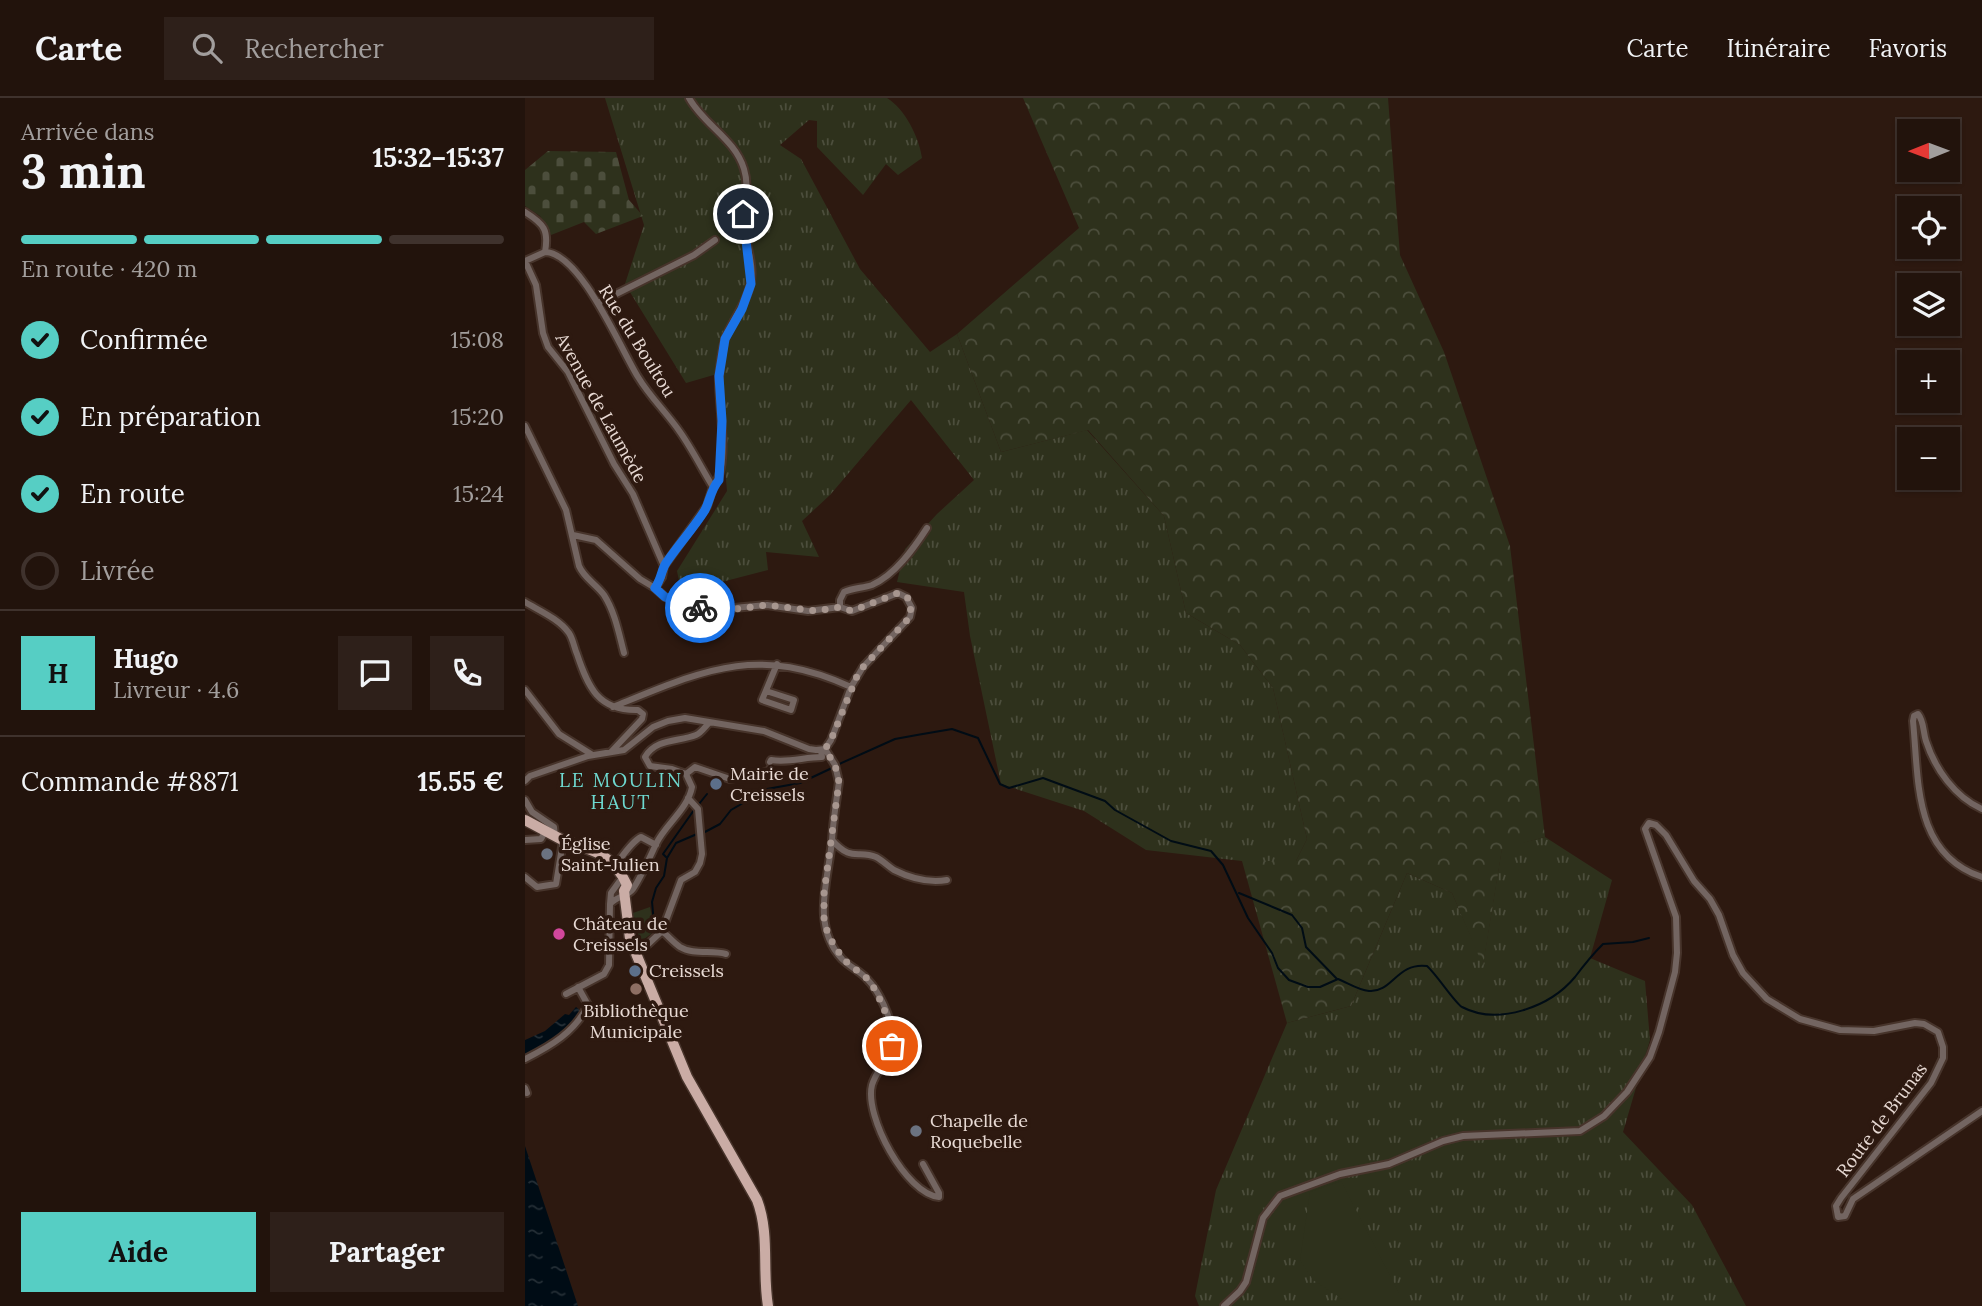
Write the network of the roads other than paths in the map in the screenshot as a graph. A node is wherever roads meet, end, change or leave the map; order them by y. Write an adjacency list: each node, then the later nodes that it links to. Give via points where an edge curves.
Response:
1 (689, 98): 8 (street, via 739,155 747,194 743,214 751,284 725,339 719,376 721,456 719,480)
2 (525, 212): 4 (street, via 548,236)
3 (715, 240): 6 (street)
4 (545, 252): 5 (street); 6 (street, Rue du Boultou, via 570,264)
5 (525, 261): 11 (street, Avenue de Laumède, via 536,285 548,346 568,372 633,494)
6 (598, 303): 8 (street, Rue du Boultou, via 638,377 680,432)
7 (525, 426): 10 (street, via 566,510)
8 (713, 487): 11 (street, via 707,506)
9 (927, 528): 14 (street, via 885,577 844,592)
10 (573, 535): 12 (street, via 596,540); 15 (street, via 582,573 606,598)
11 (664, 566): 12 (street)
12 (655, 588): 14 (street, via 679,603 712,610 767,605 817,611)
13 (525, 602): 20 (street, via 568,632 592,692)
14 (840, 607): 17 (street, via 855,610 898,593 911,603 910,617)
15 (624, 653)
16 (776, 664): 17 (street, via 799,667); 19 (street); 20 (street, via 725,667)
17 (850, 686): 22 (street, via 833,736)
18 (525, 690): 24 (street, via 559,734)
19 (766, 691): 19 (street, via 762,700 791,710 794,701)
20 (613, 707): 23 (street, via 643,714)
21 (708, 724): 22 (street, via 764,732); 23 (street, via 685,718 668,721 624,750); 25 (street, via 698,734 670,740 647,753 650,766)
22 (823, 749): 25 (street, via 822,757 771,760 770,771 737,779 695,767); 33 (street, via 839,782)
23 (611, 751): 24 (street)
24 (593, 755): 26 (street)
25 (686, 774): 27 (street, via 692,787)
26 (525, 781)
27 (688, 798): 34 (street); 40 (street, via 698,809 700,863 695,873 681,880)
28 (525, 800): 31 (street, via 532,812 554,827)
29 (1982, 809): 35 (street, via 1954,790 1927,743 1922,717 1914,716 1922,806 1933,839 1957,866)
30 (525, 820): 31 (main road)
31 (554, 837): 32 (street); 36 (street, via 556,884 539,890); 38 (main road, via 606,864)
32 (525, 840)
33 (832, 841): 37 (street, via 846,853 874,856 906,875); 47 (street, via 823,907 828,935 843,959 869,980 893,1030 892,1046 871,1086 875,1116 882,1139 904,1172 939,1197)
34 (656, 845): 38 (street, via 632,890); 38 (street, via 642,837 632,841)
35 (1982, 877)
36 (526, 879)
37 (947, 880)
38 (620, 881): 39 (street); 39 (street); 41 (main road)
39 (610, 904): 43 (street, via 609,965 604,974)
40 (662, 931): 41 (street); 42 (street, via 689,951)
41 (636, 952): 48 (main road, via 692,1088 757,1200 763,1220)
42 (726, 954)
43 (578, 987): 44 (street); 45 (street, via 587,1005 581,1019)
44 (566, 994)
45 (525, 1059)
46 (1982, 1111): 49 (street, Route de Brunas, via 1853,1199 1845,1216 1838,1217 1836,1206 1841,1198 1931,1083 1943,1058 1942,1040 1924,1024 1856,1032 1814,1024 1767,999 1743,973 1710,899 1666,835 1649,823 1644,829 1676,917 1677,953 1650,1057 1627,1092 1604,1116 1580,1131 1463,1136 1389,1164 1340,1174 1280,1196 1263,1218 1246,1282)
47 (923, 1164)
48 (768, 1306)
49 (1224, 1306)

